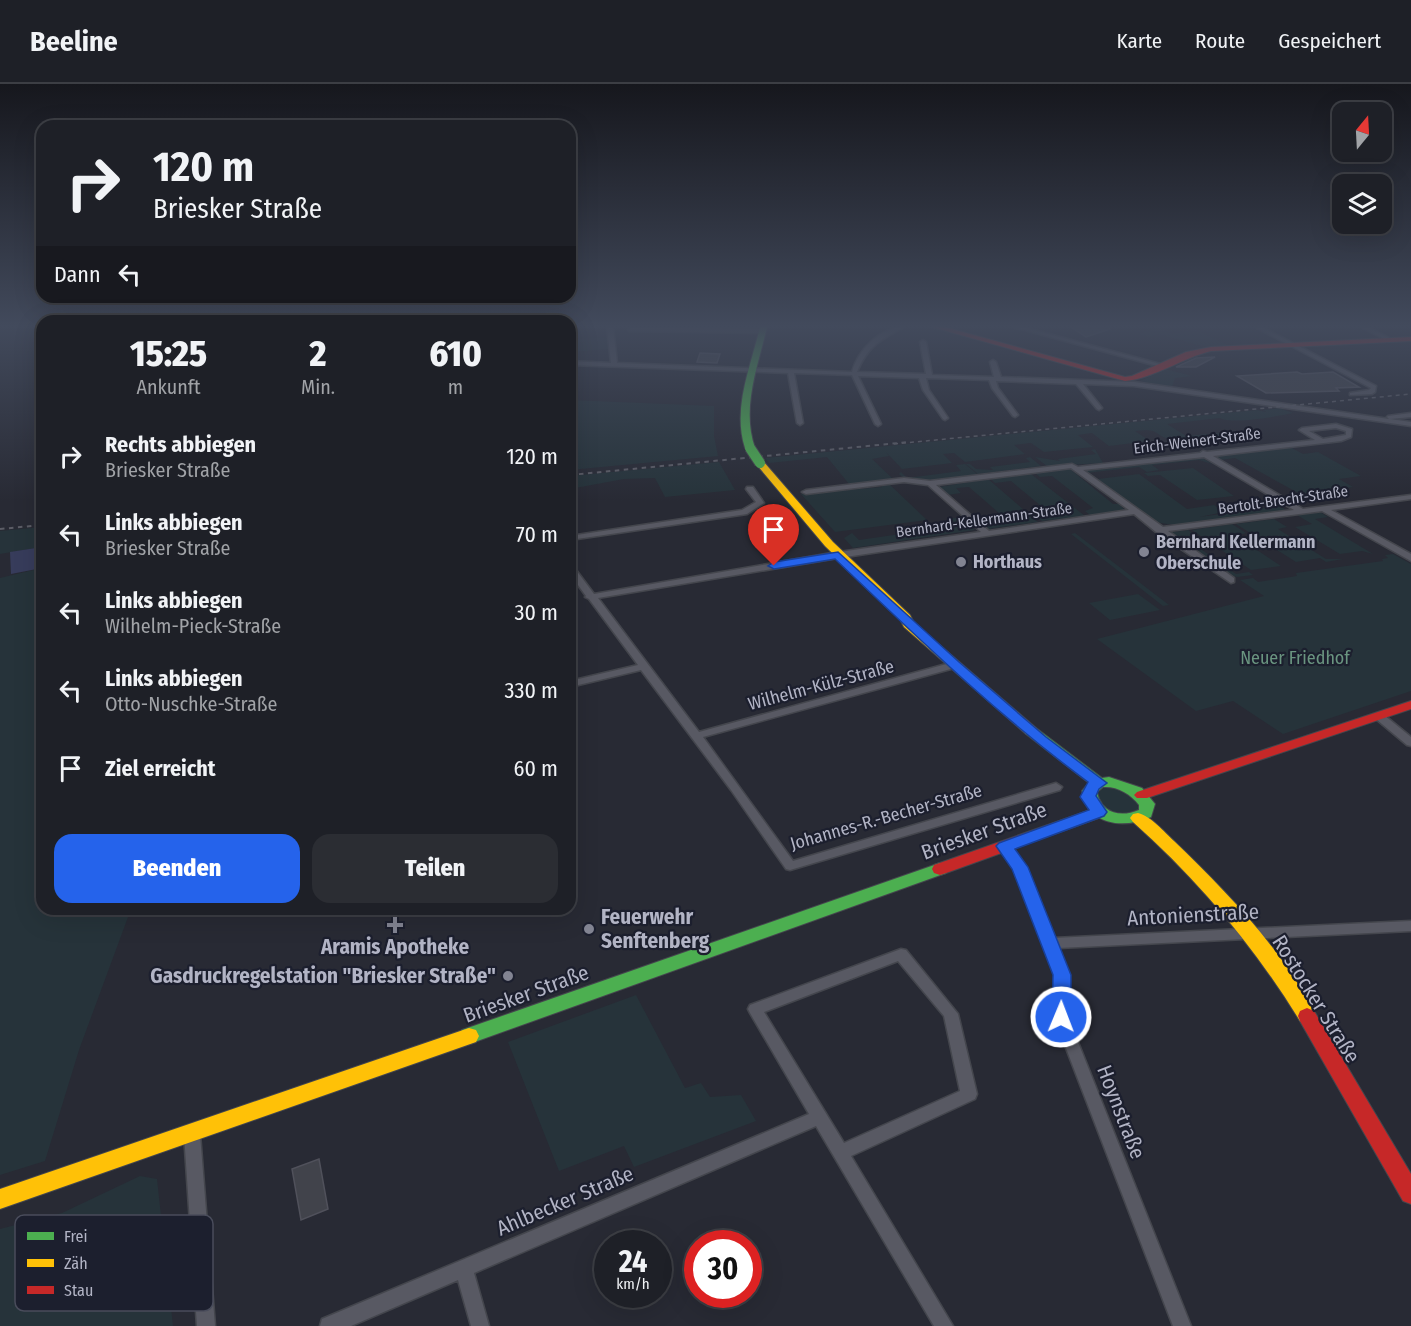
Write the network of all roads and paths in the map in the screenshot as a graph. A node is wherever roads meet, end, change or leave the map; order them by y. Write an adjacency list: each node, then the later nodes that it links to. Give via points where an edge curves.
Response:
1 (751, 385): 31 (main road, bridge, via 743,428 750,448)
2 (793, 385): 15 (street)
3 (861, 385): 16 (street)
4 (926, 385): 13 (street)
5 (994, 385): 12 (street)
6 (1080, 385): 10 (street)
7 (1156, 385): 14 (street)
8 (1370, 385): 9 (street, via 1374,387 1372,392)
9 (1352, 393)
10 (1099, 408)
11 (1411, 415): 14 (street)
12 (1015, 416)
13 (945, 418)
14 (1374, 419): 17 (street)
15 (800, 423)
16 (878, 424)
17 (1411, 424)
18 (1322, 441): 18 (street, Erich-Weinert-Straße, via 1347,437 1350,430 1336,426 1302,429); 19 (street, Erich-Weinert-Straße)
19 (1203, 453): 20 (street, Erich-Weinert-Straße); 26 (street)
20 (1074, 468): 21 (street, Erich-Weinert-Straße); 27 (street)
21 (930, 483): 23 (street, Erich-Weinert-Straße, via 904,480); 29 (street)
22 (750, 489): 30 (street, via 760,504 744,512)
23 (807, 492)
24 (1411, 497): 25 (street, Bertolt-Brecht-Straße)
25 (1322, 508): 26 (street, Bertolt-Brecht-Straße); 32 (street)
26 (1301, 511): 28 (street, Bertolt-Brecht-Straße)
27 (1135, 512): 28 (street); 29 (street, Bernhard-Kellermann-Straße)
28 (1159, 530): 34 (street)
29 (987, 533): 31 (street, Bernhard-Kellermann-Straße)
30 (576, 537)
31 (838, 555): 35 (street, Bernhard-Kellermann-Straße); 36 (main road)
32 (1411, 558)
33 (576, 578): 35 (street, Johannes-R.-Becher-Straße)
34 (1231, 580)
35 (590, 597): 37 (street, Johannes-R.-Becher-Straße)
36 (954, 665): 41 (street, Wilhelm-Külz-Straße); 43 (main road, via 1041,740)
37 (644, 666): 38 (street); 41 (street, Johannes-R.-Becher-Straße)
38 (576, 682)
39 (1411, 705): 40 (main road)
40 (1380, 717): 42 (street); 45 (main road)
41 (696, 736): 44 (street, Johannes-R.-Becher-Straße, via 790,866)
42 (1411, 743)
43 (1099, 783): 45 (main road, via 1124,785); 46 (main road, via 1088,797)
44 (1056, 787)
45 (1142, 795): 47 (main road, via 1147,808)
46 (1099, 812): 47 (main road, via 1121,820); 48 (main road, Briesker Straße)
47 (1138, 818): 50 (main road, Rostocker Straße, via 1194,869)
48 (1004, 846): 51 (street, Hoynstraße, via 1020,867); 53 (main road, Briesker Straße)
49 (1411, 926): 50 (street, Antonienstraße)
50 (1250, 933): 51 (street, Antonienstraße); 55 (main road, Rostocker Straße, via 1284,980 1380,1148)
51 (1048, 943): 64 (street, Hoynstraße, via 1062,975 1061,1017)
52 (819, 1117): 54 (street); 54 (street, via 755,1009 901,954 951,1014 969,1094); 58 (street, Ahlbecker Straße)
53 (192, 1134): 56 (main road, Briesker Straße); 57 (street)
54 (840, 1153): 63 (street)
55 (1411, 1194)
56 (0, 1199)
57 (198, 1215)
58 (464, 1269): 61 (street, Ahlbecker Straße); 62 (street)
59 (205, 1311): 60 (street)
60 (206, 1326)
61 (329, 1326)
62 (480, 1326)
63 (945, 1326)
64 (1182, 1326)

